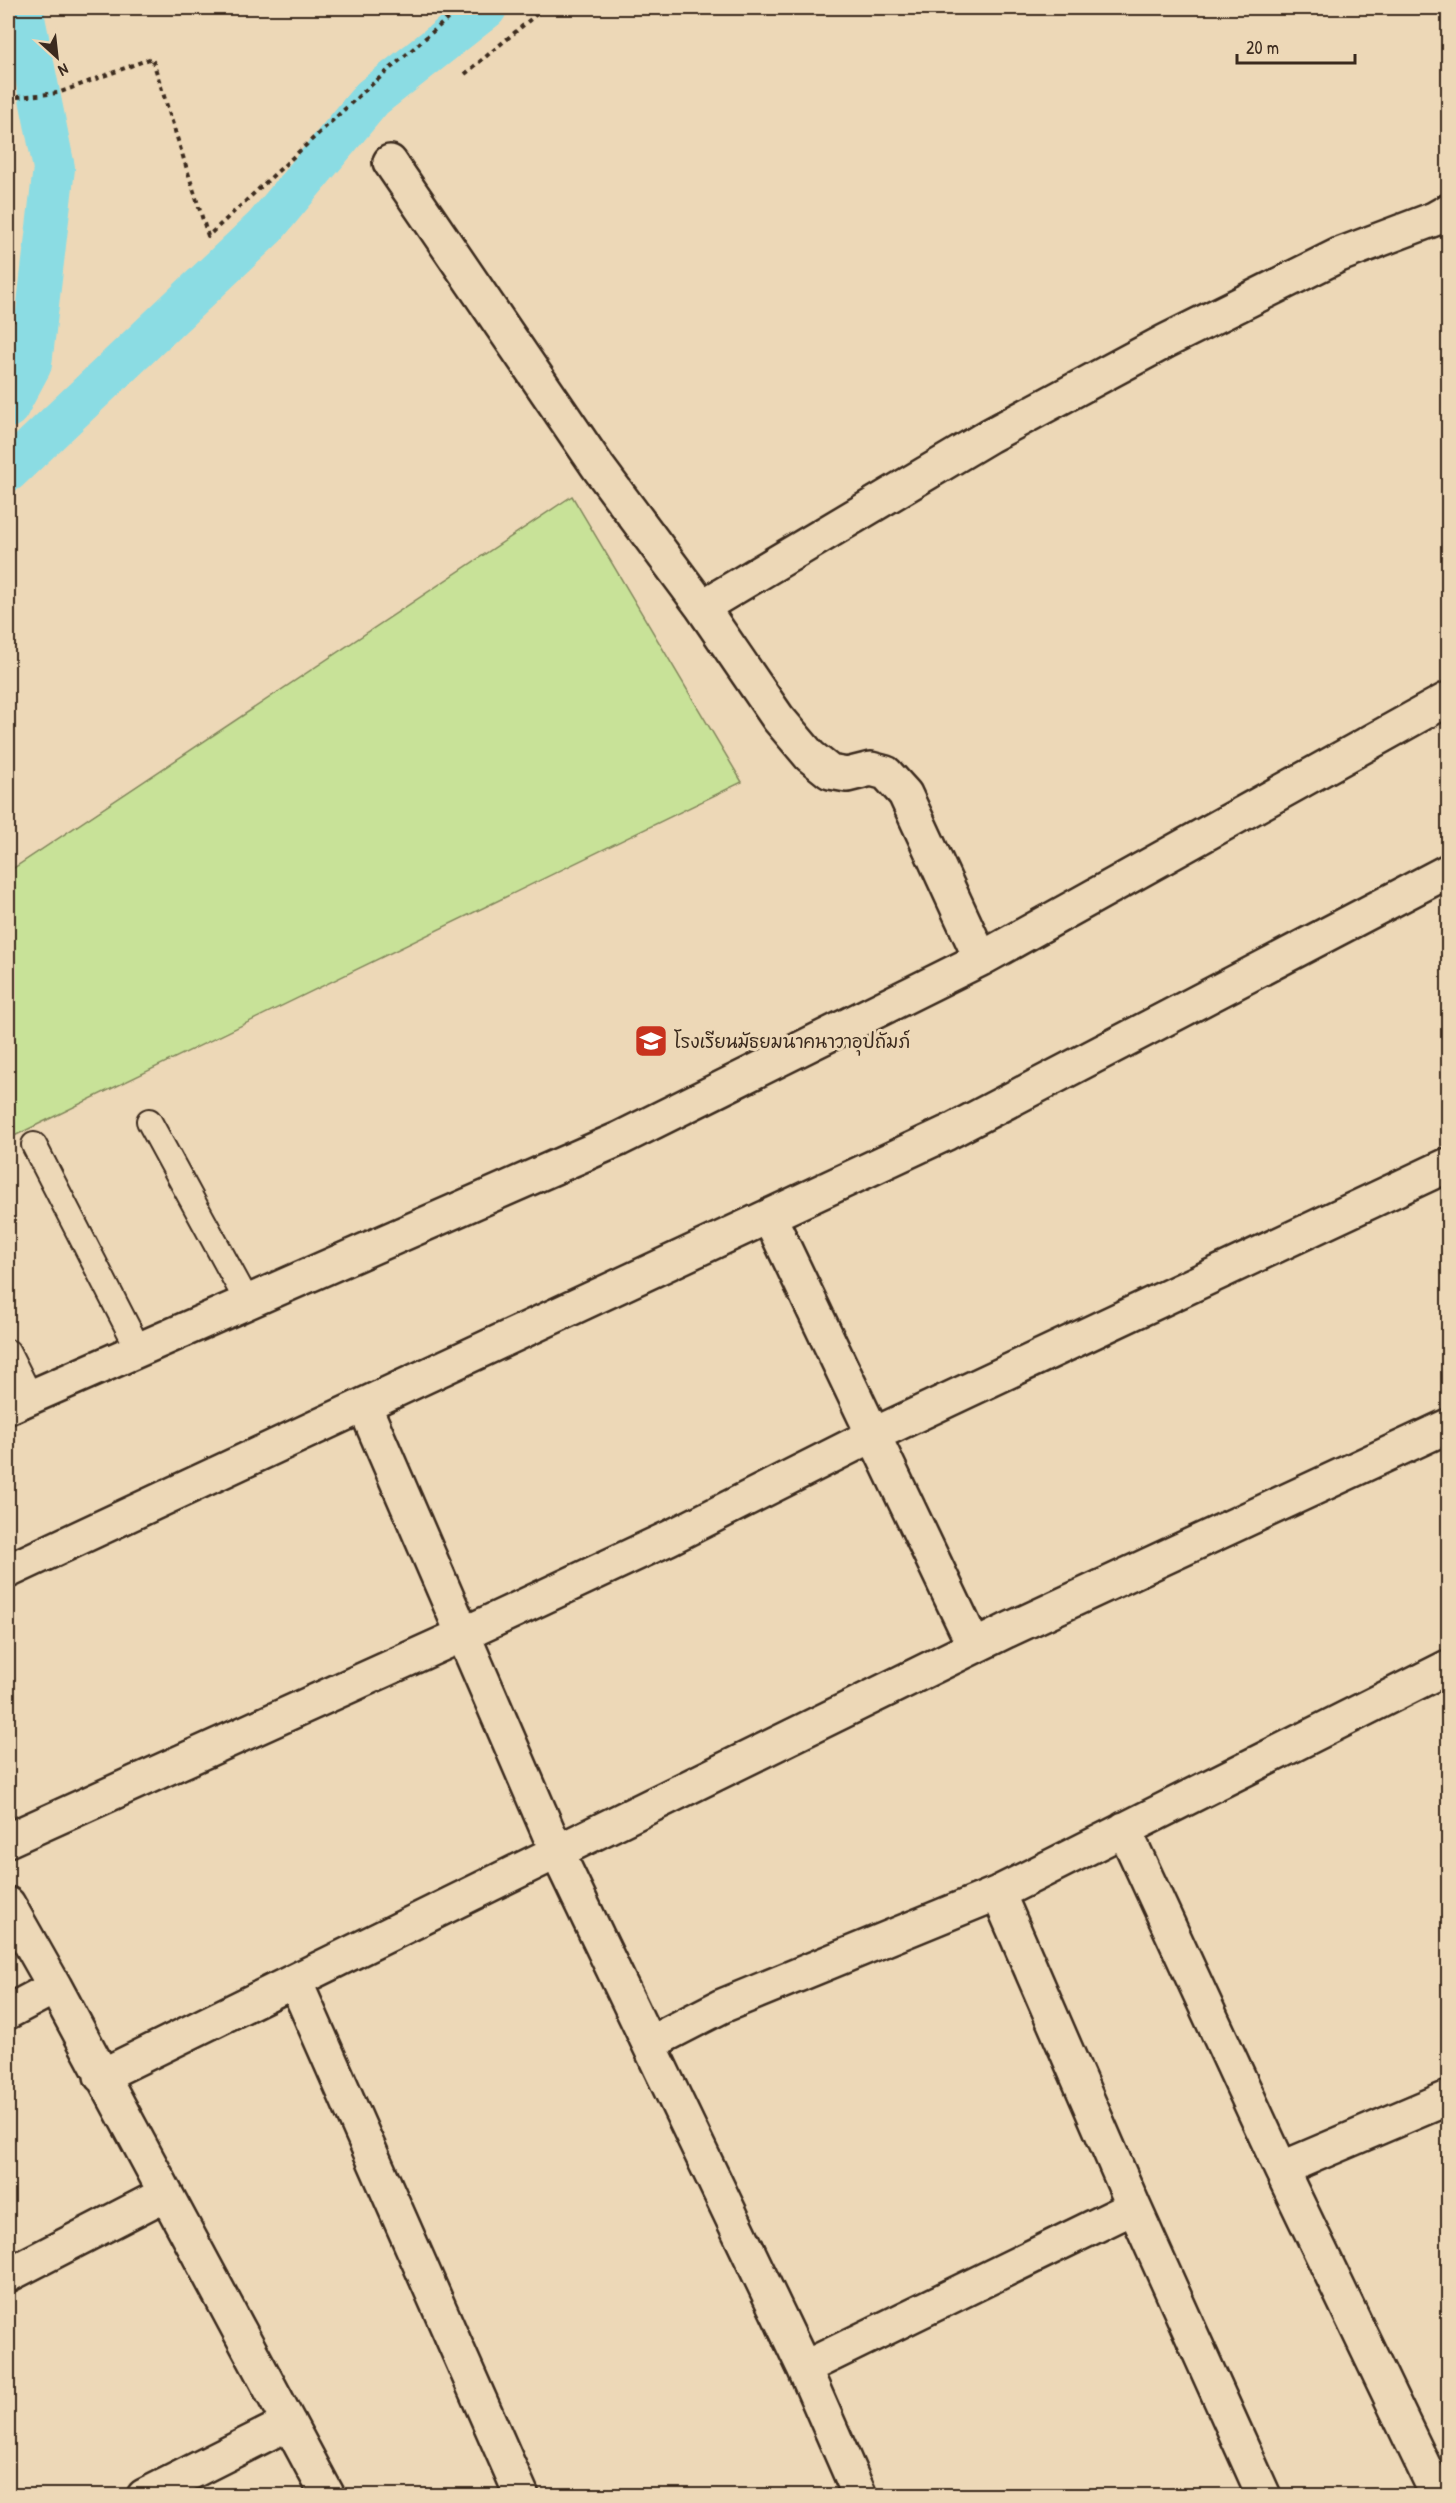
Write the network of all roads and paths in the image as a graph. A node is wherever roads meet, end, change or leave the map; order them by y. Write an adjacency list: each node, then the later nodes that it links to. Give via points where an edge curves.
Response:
1 (460, 8): 4 (path, via 208,237 152,58 58,93)
2 (544, 8): 3 (path)
3 (465, 74)
4 (9, 98)
5 (390, 162): 9 (street, via 598,467)
6 (1449, 210): 9 (street, via 1339,255 1166,341 989,436)
7 (8, 264): 8 (path, via 13,324)
8 (8, 333)
9 (702, 607): 12 (street, via 778,718 810,756 830,771 847,775 871,769 886,773 905,794)
10 (1449, 699): 12 (street)
11 (1449, 871): 16 (street, via 947,1133)
12 (981, 960): 17 (street, via 619,1139)
13 (149, 1121): 17 (lane)
14 (34, 1145): 18 (lane)
15 (1449, 1165): 23 (street)
16 (770, 1218): 21 (street); 23 (street)
17 (247, 1301): 18 (street)
18 (138, 1348): 20 (street)
19 (8, 1352): 20 (lane)
20 (19, 1401)
21 (364, 1405): 24 (street); 25 (street)
22 (1449, 1426): 26 (street)
23 (873, 1435): 25 (street, via 669,1538); 26 (street)
24 (8, 1571)
25 (464, 1634): 29 (street); 30 (street)
26 (974, 1646): 30 (street)
27 (1449, 1667): 28 (street)
28 (1124, 1829): 31 (street); 39 (street)
29 (8, 1840)
30 (557, 1852): 33 (street); 36 (street)
31 (998, 1893): 36 (street, via 713,2010); 41 (street)
32 (8, 1904): 34 (street)
33 (295, 1981): 37 (street); 47 (street)
34 (55, 1988): 35 (street); 37 (street)
35 (8, 2012)
36 (650, 2043): 43 (street)
37 (101, 2076): 40 (street)
38 (1449, 2098): 39 (street)
39 (1281, 2169): 50 (street)
40 (165, 2194): 42 (street); 44 (street)
41 (1134, 2207): 43 (street); 49 (street)
42 (8, 2275)
43 (804, 2368): 48 (street)
44 (289, 2423): 45 (street); 46 (street)
45 (144, 2496)
46 (328, 2496)
47 (522, 2496)
48 (860, 2496)
49 (1264, 2496)
50 (1438, 2496)

